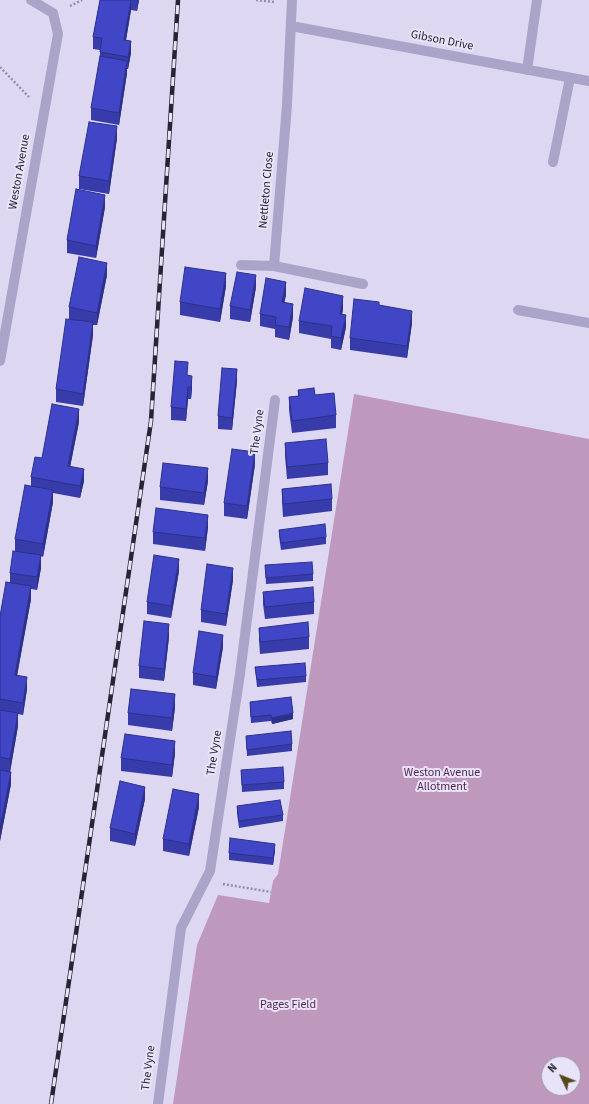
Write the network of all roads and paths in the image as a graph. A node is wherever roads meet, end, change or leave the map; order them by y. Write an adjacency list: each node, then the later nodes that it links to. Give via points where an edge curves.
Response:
1 (31, 0): 9 (street, Weston Avenue, via 53,13 58,34)
2 (292, 0): 4 (street, Nettleton Close)
3 (538, 0): 6 (street)
4 (291, 26): 6 (street, Gibson Drive); 12 (street, Nettleton Close)
5 (0, 67): 9 (path)
6 (527, 70): 7 (street, Gibson Drive)
7 (570, 78): 8 (street, Gibson Drive); 10 (street)
8 (589, 81)
9 (44, 112): 16 (street, Weston Avenue)
10 (553, 162)
11 (241, 265): 12 (street)
12 (274, 266): 13 (street)
13 (363, 284)
14 (518, 310): 15 (street)
15 (589, 323)
16 (0, 361)
17 (275, 400): 18 (street, The Vyne, via 240,674 210,871)
18 (204, 881): 19 (path); 20 (street, The Vyne, via 181,928)
19 (271, 892)
20 (158, 1104)

